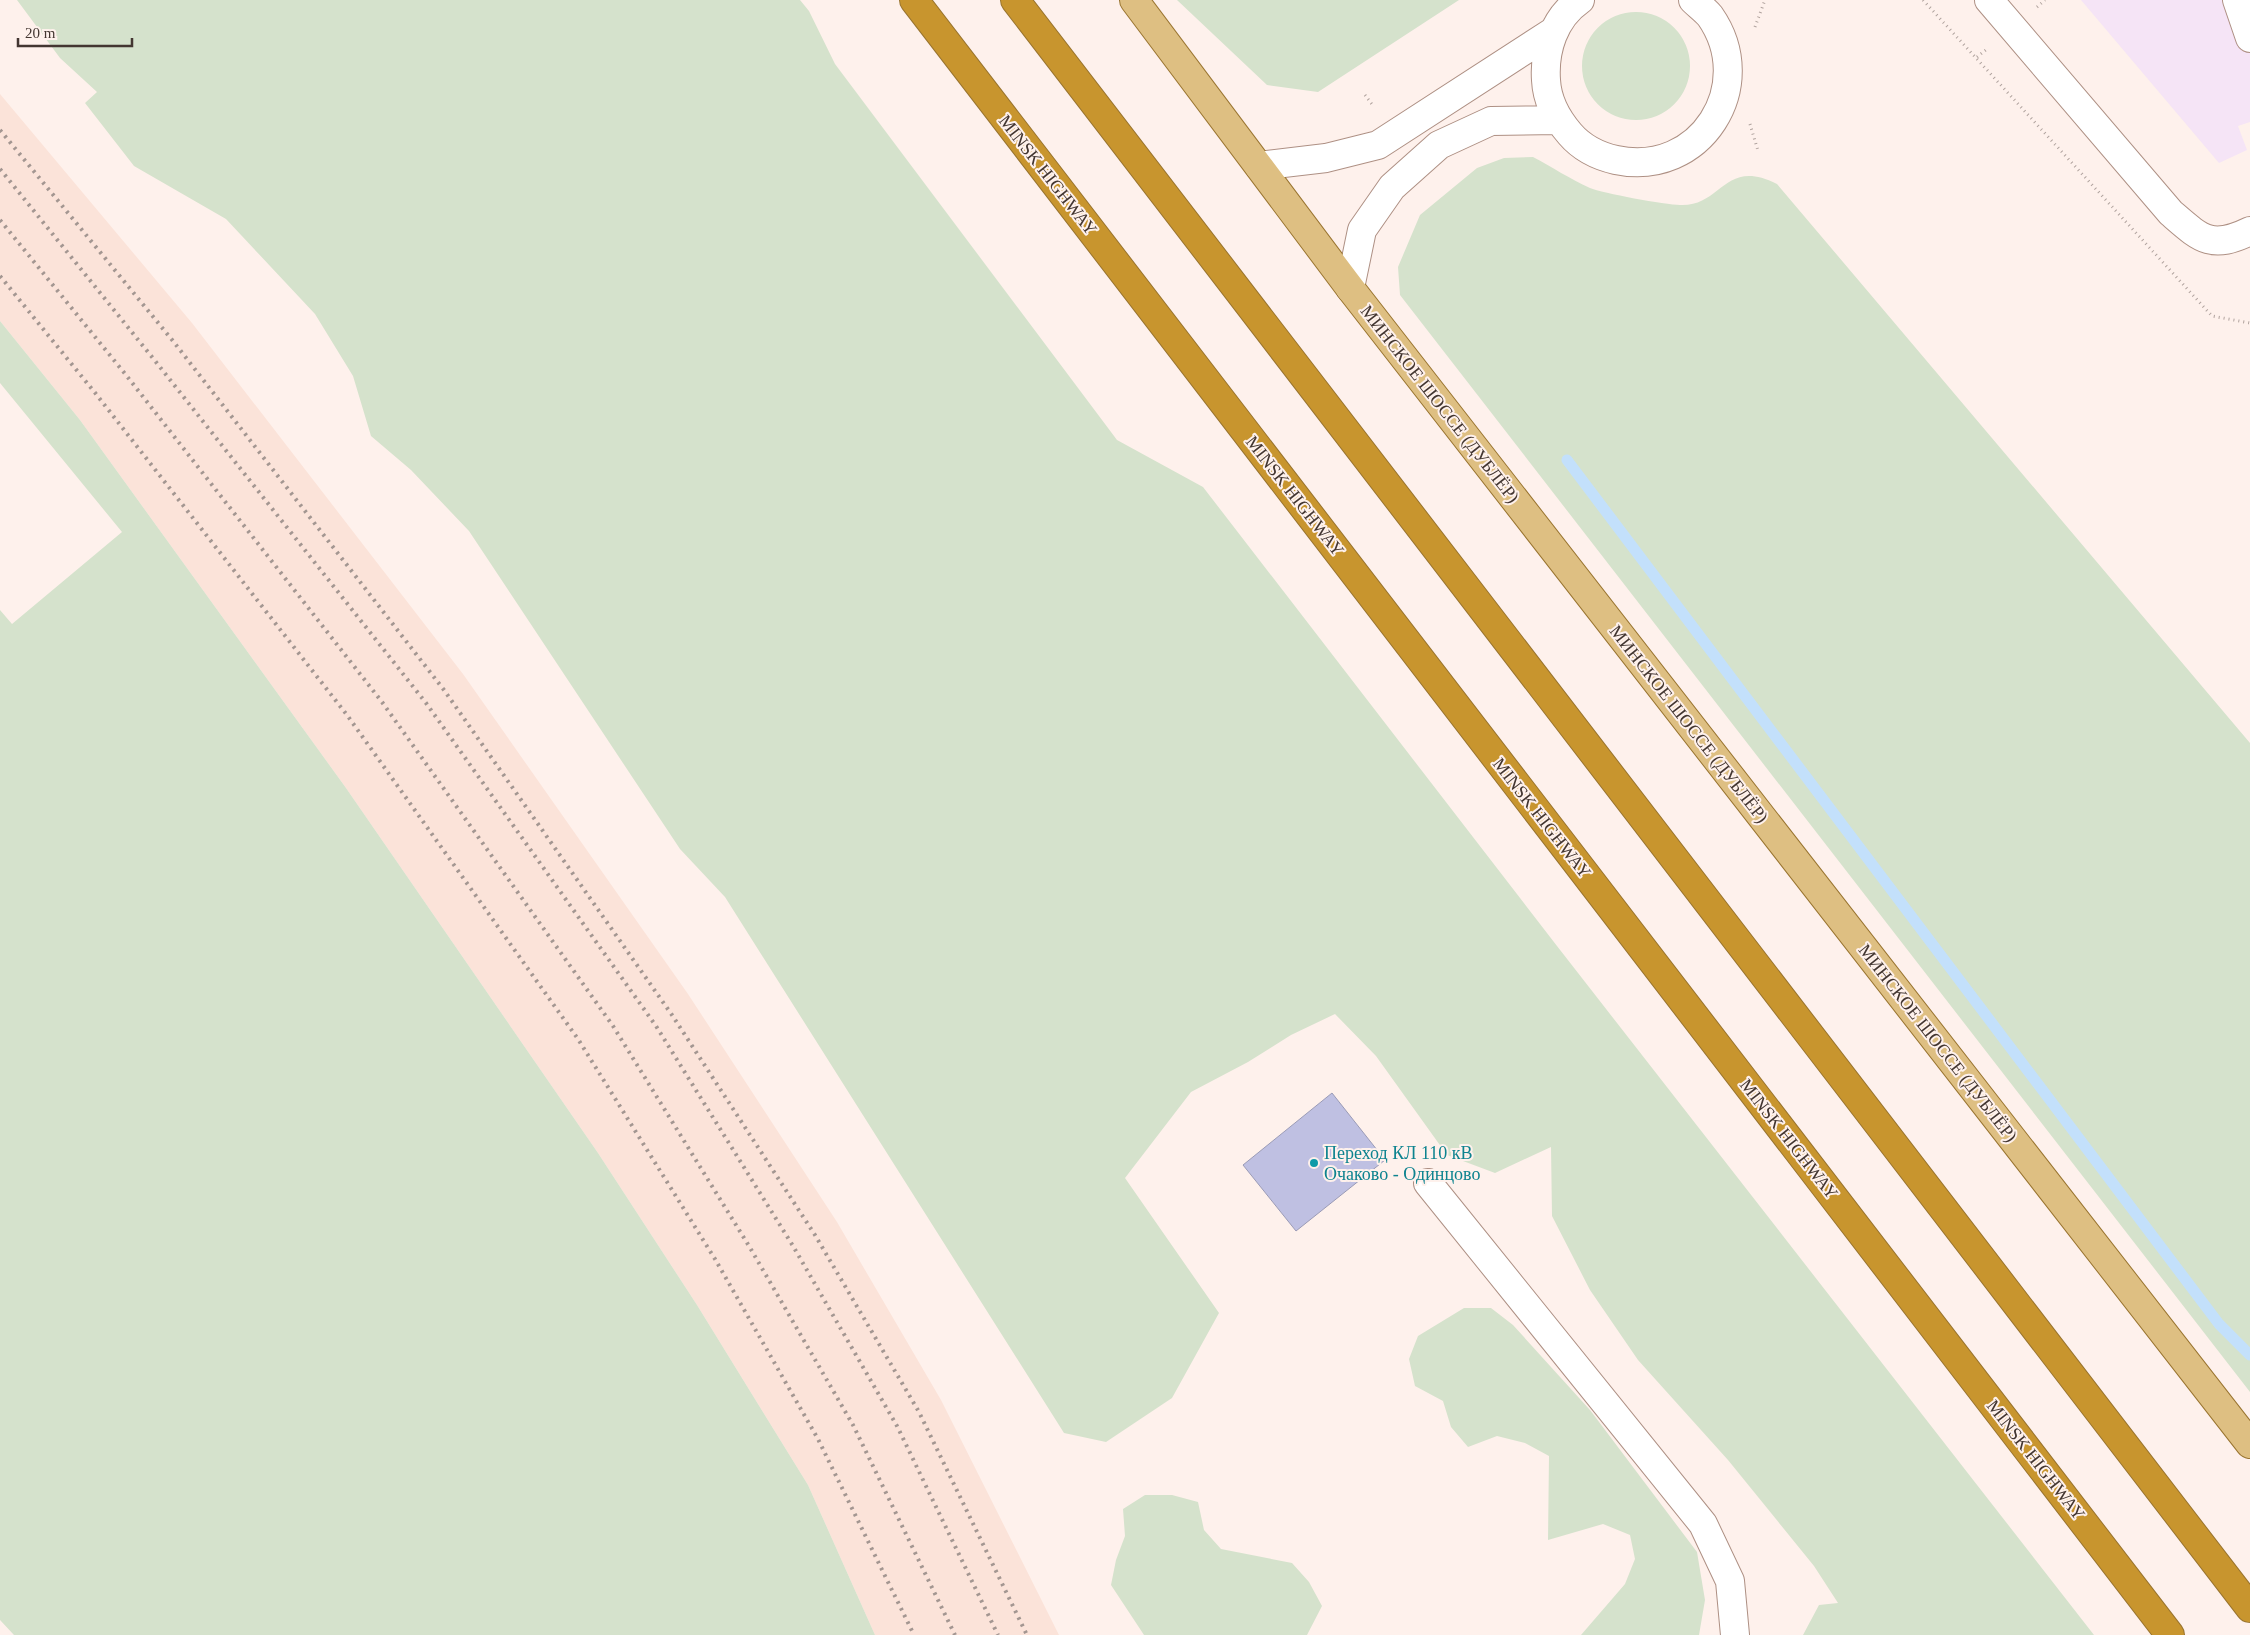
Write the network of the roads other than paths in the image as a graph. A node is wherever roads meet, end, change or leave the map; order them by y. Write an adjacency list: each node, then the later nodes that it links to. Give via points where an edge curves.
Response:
1 (914, 0): 20 (highway, MINSK HIGHWAY)
2 (1015, 0): 18 (highway)
3 (1134, 0): 13 (main road, МИНСКОЕ ШОССЕ (ДУБЛЁР))
4 (1580, 0): 9 (lane)
5 (1693, 0): 11 (lane, via 1709,14)
6 (1723, 0): 11 (lane)
7 (1989, 0): 14 (lane, via 2170,213 2200,238 2230,240)
8 (2237, 0): 10 (lane)
9 (1554, 31): 12 (lane, via 1545,61 1547,92); 13 (lane, via 1378,145 1326,158)
10 (2250, 38)
11 (1723, 41): 12 (lane, via 1728,70 1724,100 1710,126 1689,147 1672,156 1633,164 1604,158 1578,143)
12 (1558, 120): 15 (lane, via 1491,121 1439,145 1392,187 1362,230)
13 (1259, 166): 15 (main road, МИНСКОЕ ШОССЕ (ДУБЛЁР))
14 (2250, 231)
15 (1350, 288): 17 (main road, МИНСКОЕ ШОССЕ (ДУБЛЁР))
16 (1428, 1183): 19 (lane, via 1702,1524 1730,1581)
17 (2250, 1444)
18 (2250, 1608)
19 (1735, 1635)
20 (2170, 1635)

